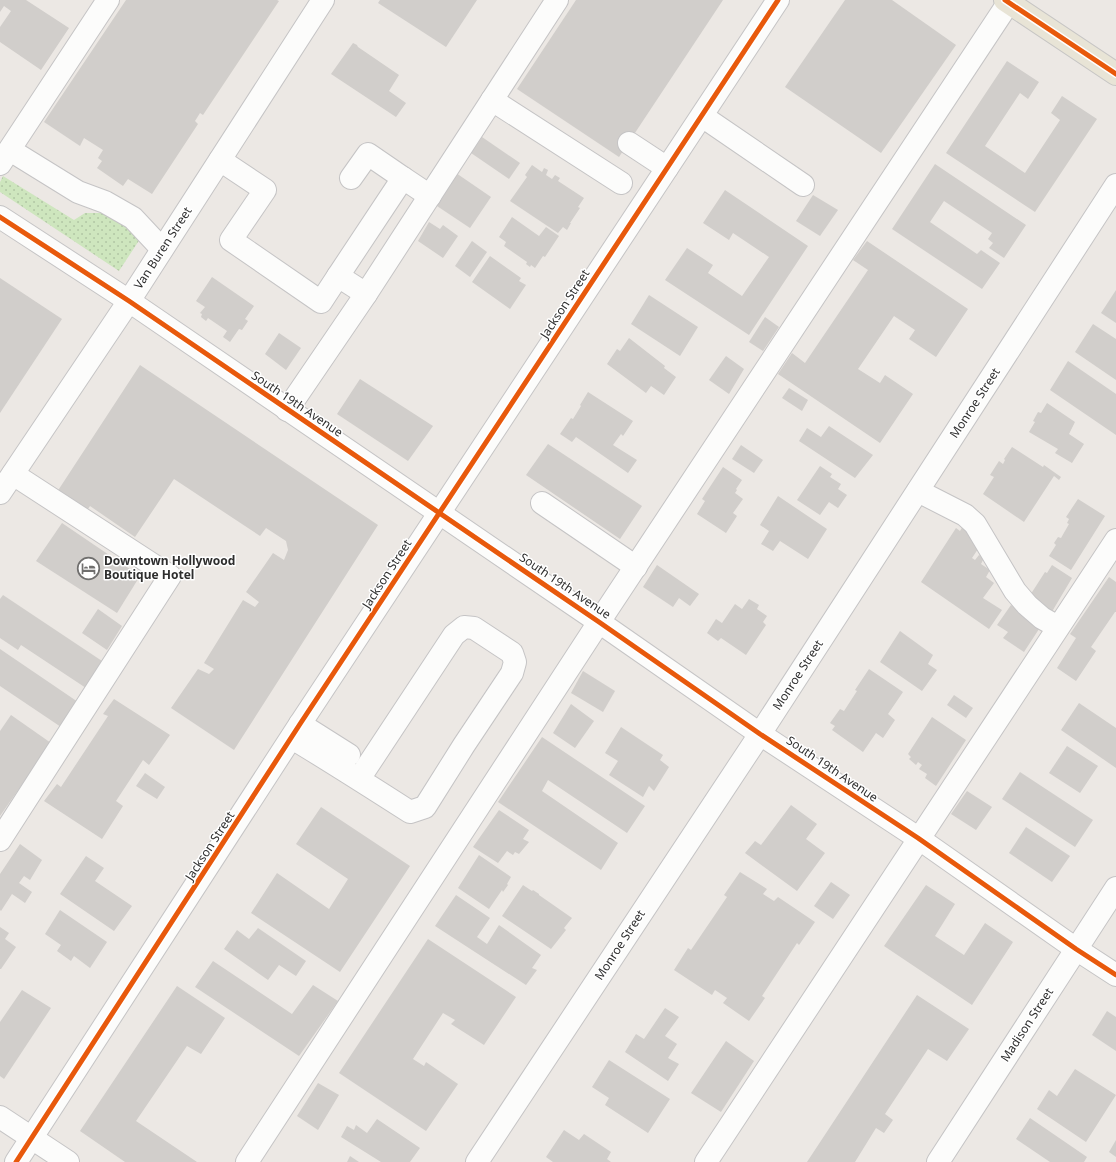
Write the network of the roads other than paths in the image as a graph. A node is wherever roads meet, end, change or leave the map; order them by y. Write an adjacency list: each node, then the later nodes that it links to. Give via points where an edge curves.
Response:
1 (108, 0): 10 (street)
2 (323, 0): 11 (street, Van Buren Street)
3 (557, 0): 7 (street, via 523,67)
4 (778, 0): 8 (street, Jackson Street)
5 (1007, 1): 6 (main road); 31 (street)
6 (1116, 74)
7 (492, 100): 15 (street); 18 (street)
8 (702, 116): 12 (street, Jackson Street); 16 (street)
9 (629, 143): 12 (street)
10 (5, 157): 20 (street, via 78,192 106,202 133,218)
11 (220, 160): 20 (street, Van Buren Street); 21 (street, via 265,190 231,240 321,302)
12 (667, 168): 29 (street, Jackson Street)
13 (351, 178): 14 (street, via 368,154)
14 (403, 178): 18 (street); 21 (street)
15 (621, 183)
16 (803, 185)
17 (1116, 185): 26 (street, Monroe Street)
18 (430, 196): 22 (street)
19 (0, 218): 23 (street, South 19th Avenue)
20 (162, 249): 23 (street, Van Buren Street)
21 (338, 276): 22 (street)
22 (366, 294): 24 (street)
23 (129, 301): 24 (street, South 19th Avenue); 25 (street, Van Buren Street)
24 (287, 410): 29 (street, South 19th Avenue)
25 (13, 474): 27 (street, Van Buren Street); 38 (street, via 170,576)
26 (918, 491): 33 (street, via 966,515 975,524 1026,605); 35 (street, Monroe Street)
27 (0, 493)
28 (542, 503): 31 (street)
29 (439, 514): 32 (street, South 19th Avenue); 34 (street, Jackson Street)
30 (1116, 540): 33 (street)
31 (636, 567): 32 (street)
32 (599, 622): 35 (street, South 19th Avenue); 46 (street)
33 (1058, 627): 37 (street)
34 (296, 731): 36 (street); 43 (street, Jackson Street)
35 (760, 734): 37 (street, South 19th Avenue); 47 (street, Monroe Street)
36 (363, 773): 36 (street, via 410,812 424,807 512,673 515,662 512,653 474,628 464,626 454,635)
37 (918, 838): 40 (street, South 19th Avenue); 48 (street)
38 (0, 840)
39 (1116, 888): 40 (street, Madison Street)
40 (1076, 949): 41 (street, South 19th Avenue); 49 (street, Madison Street)
41 (1116, 975)
42 (0, 1117): 43 (street)
43 (32, 1138): 44 (street, Jackson Street); 45 (street)
44 (16, 1162)
45 (68, 1162)
46 (247, 1162)
47 (477, 1162)
48 (706, 1162)
49 (938, 1162)

